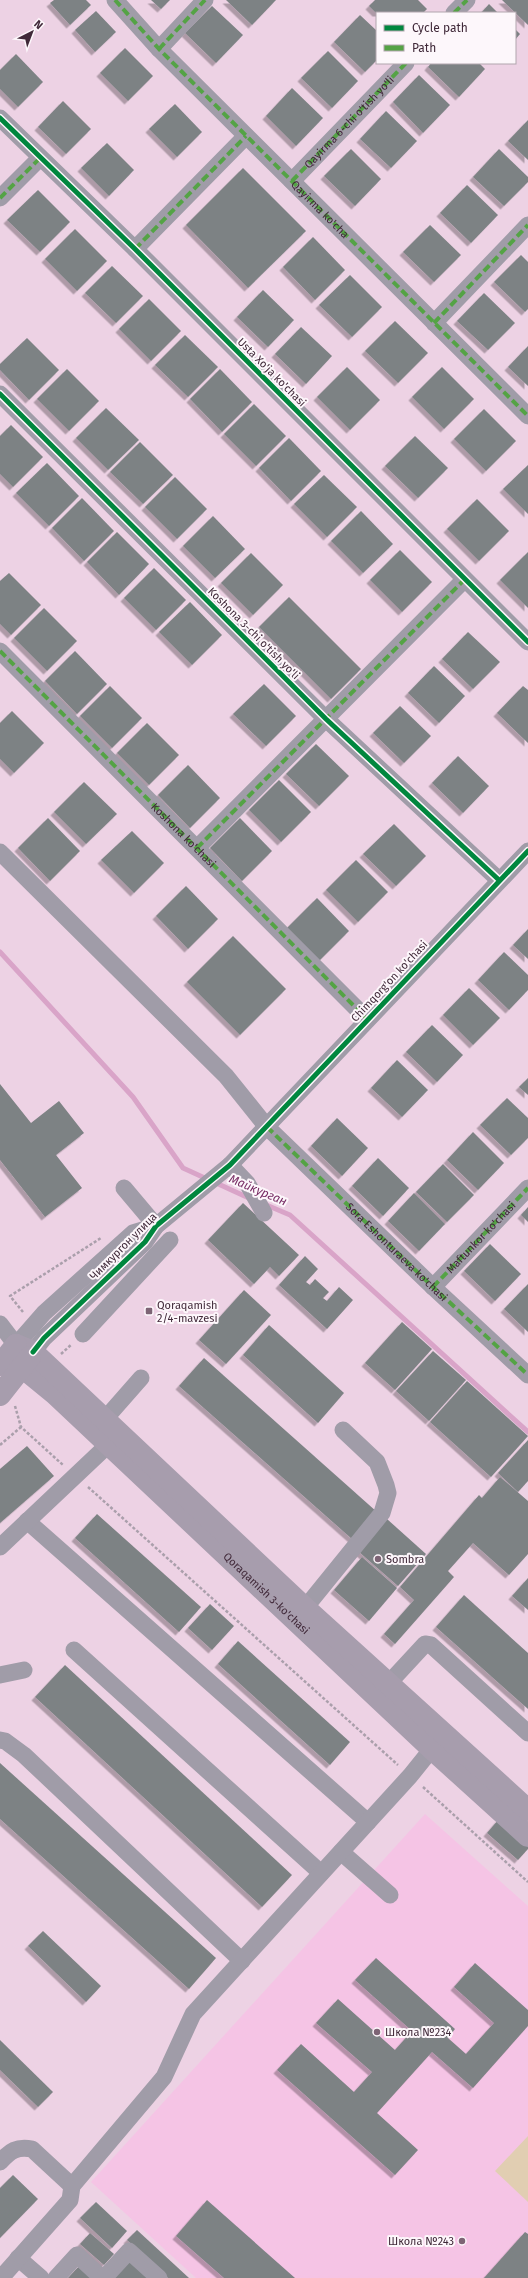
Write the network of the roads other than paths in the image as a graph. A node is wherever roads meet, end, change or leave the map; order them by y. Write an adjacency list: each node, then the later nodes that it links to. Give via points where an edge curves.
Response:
1 (115, 0): 5 (street, Qayirma ko'cha)
2 (205, 0): 5 (street)
3 (467, 0): 4 (street)
4 (455, 12)
5 (159, 49): 8 (street, Qayirma ko'cha)
6 (405, 64): 10 (street, Qayirma 6-chi o'tish yo'li)
7 (0, 118): 9 (street, Usta Xo'ja ko'chasi)
8 (246, 136): 10 (street, Qayirma ko'cha); 13 (street)
9 (40, 158): 11 (street); 13 (street, Usta Xo'ja ko'chasi)
10 (292, 181): 14 (street, Qayirma ko'cha)
11 (0, 198)
12 (528, 225): 14 (street)
13 (135, 249): 17 (street, Usta Xo'ja ko'chasi)
14 (434, 322): 16 (street, Qayirma ko'cha)
15 (0, 394): 20 (street, Koshona 3-chi o'tish yo'li)
16 (528, 416)
17 (464, 580): 18 (street, Usta Xo'ja ko'chasi); 20 (street)
18 (528, 642)
19 (0, 651): 21 (street, Koshona ko'chasi)
20 (326, 719): 21 (street); 24 (street, Koshona 3-chi o'tish yo'li)
21 (197, 848): 25 (street, Koshona ko'chasi)
22 (528, 851): 24 (street, Chimqorg'on ko'chasi)
23 (0, 852): 26 (street, Sora Eshonturaeva ko'chasi, via 226,1076)
24 (500, 880): 25 (street, Chimqorg'on ko'chasi)
25 (367, 1019): 26 (street, Chimqorg'on ko'chasi)
26 (267, 1127): 27 (street, Чимкургон улица); 33 (street, Sora Eshonturaeva ko'chasi)
27 (230, 1166): 30 (street, via 246,1182); 31 (street, Чимкургон улица)
28 (124, 1188): 31 (street)
29 (528, 1188): 33 (street, Maftunkor ko'chasi)
30 (264, 1213)
31 (156, 1226): 36 (street, Чимкургон улица, via 145,1242)
32 (170, 1240): 35 (street)
33 (433, 1287): 38 (street, Sora Eshonturaeva ko'chasi)
34 (0, 1324): 36 (street, Qoraqamish 3-ko'chasi)
35 (83, 1334)
36 (24, 1355): 37 (main road); 40 (main road); 41 (main road, Qoraqamish 3-ko'chasi); 43 (main road, Qoraqamish 3-ko'chasi, via 55,1394)
37 (0, 1365)
38 (528, 1375)
39 (141, 1378): 41 (street)
40 (7, 1399)
41 (105, 1419): 46 (main road, Qoraqamish 3-ko'chasi)
42 (343, 1430): 46 (street, via 377,1462 388,1493 382,1513)
43 (108, 1444): 44 (street); 53 (main road, Qoraqamish 3-ko'chasi)
44 (27, 1522): 45 (street); 55 (street)
45 (0, 1546)
46 (305, 1608): 50 (main road, Qoraqamish 3-ko'chasi)
47 (74, 1650): 58 (street)
48 (24, 1670): 49 (street)
49 (0, 1675)
50 (388, 1684): 51 (street, via 424,1644 431,1645); 53 (main road, Qoraqamish 3-ko'chasi)
51 (528, 1732)
52 (0, 1740): 60 (street, via 24,1755)
53 (438, 1741): 54 (main road, Qoraqamish 3-ko'chasi); 55 (street); 56 (main road, Qoraqamish 3-ko'chasi)
54 (528, 1810)
55 (368, 1822): 57 (street)
56 (528, 1836)
57 (341, 1852): 58 (street); 59 (street)
58 (321, 1873): 60 (street)
59 (390, 1895)
60 (242, 1961): 62 (street, via 193,2014 164,2077)
61 (0, 2162): 62 (street, via 12,2150 24,2147 32,2149)
62 (72, 2186): 63 (street, via 70,2200)
63 (18, 2258): 64 (street); 65 (street)
64 (0, 2278)
65 (41, 2278)
66 (56, 2278): 67 (street, via 77,2255)
67 (103, 2278): 68 (street, via 129,2251)
68 (159, 2278)

